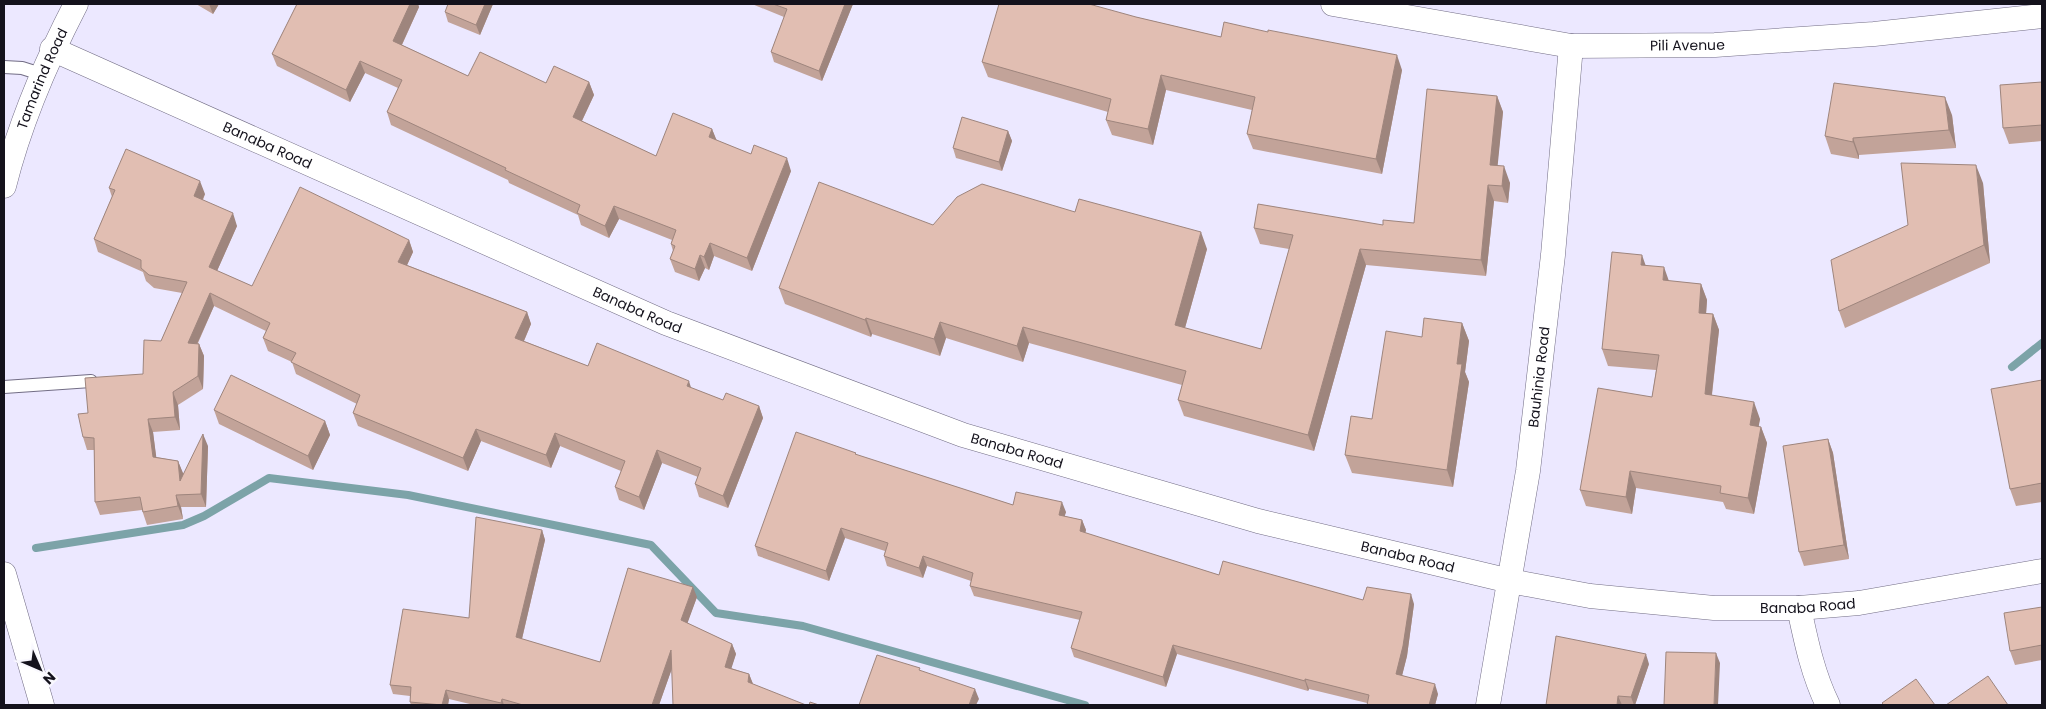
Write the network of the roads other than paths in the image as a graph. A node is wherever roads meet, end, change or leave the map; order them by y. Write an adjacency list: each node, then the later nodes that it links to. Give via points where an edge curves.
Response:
1 (76, 4): 5 (street, Tamarind Road)
2 (1333, 4): 4 (street, Pili Avenue)
3 (2042, 16): 4 (street, Pili Avenue, via 1874,34 1715,45)
4 (1571, 46): 13 (street, Bauhinia Road, via 1553,255 1528,472)
5 (52, 49): 7 (street, Tamarind Road); 13 (street, Banaba Road, via 666,323 963,435 1258,521)
6 (4, 67): 7 (lane)
7 (41, 74): 8 (street, Tamarind Road)
8 (4, 186)
9 (91, 381): 10 (lane)
10 (4, 386)
11 (2042, 571): 14 (street, Banaba Road, via 1859,603)
12 (4, 574): 15 (street)
13 (1510, 581): 14 (street, Banaba Road, via 1590,596 1704,607); 16 (street, Bauhinia Road)
14 (1799, 608): 17 (street, via 1808,648)
15 (42, 705)
16 (1488, 705)
17 (1828, 705)

